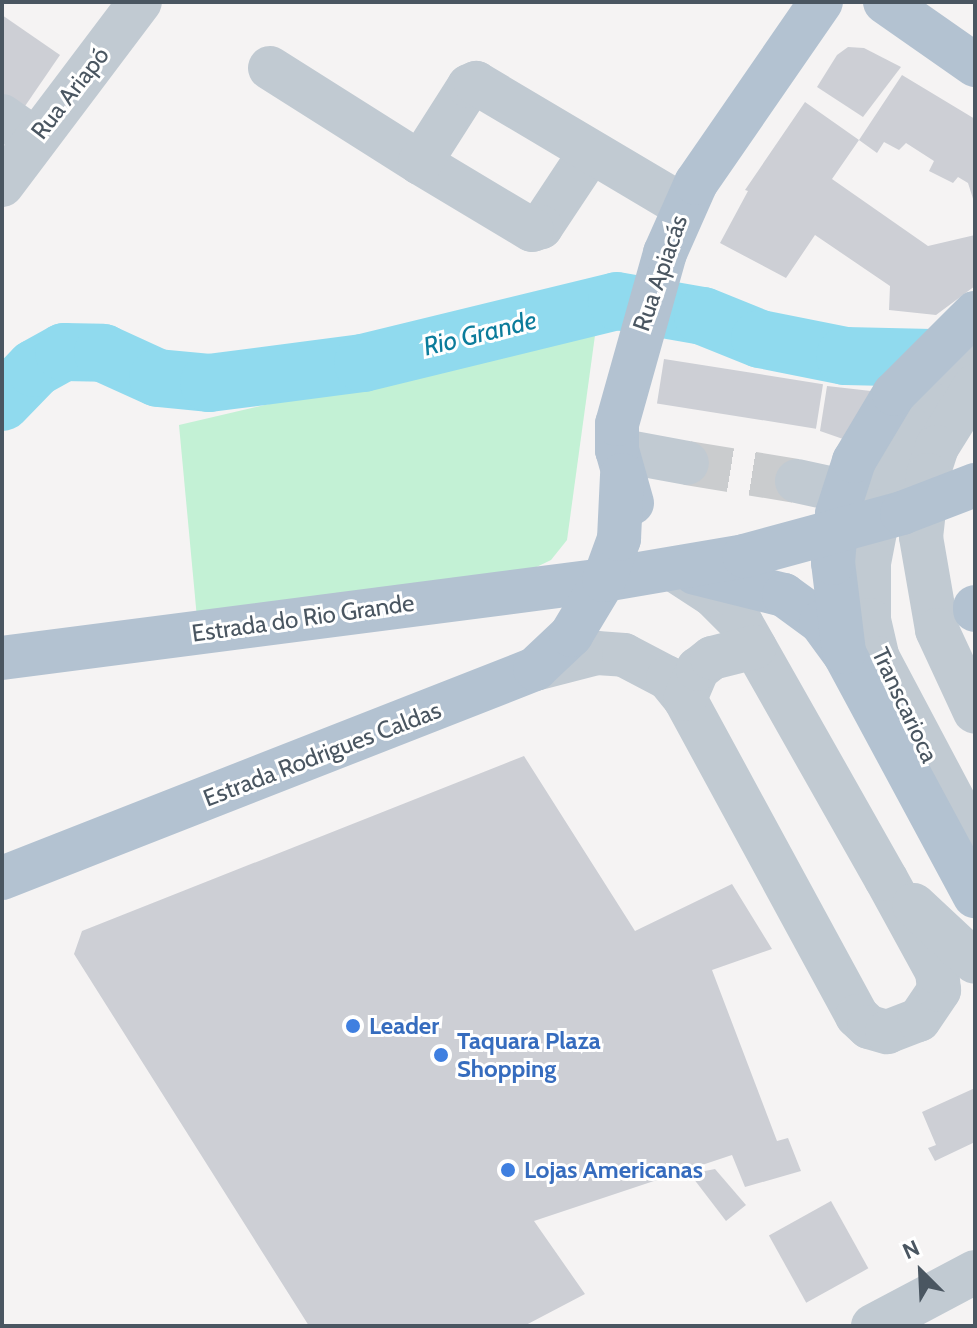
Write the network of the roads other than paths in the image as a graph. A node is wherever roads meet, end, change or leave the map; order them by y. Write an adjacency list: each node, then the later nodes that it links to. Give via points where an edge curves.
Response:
1 (140, 2): 6 (street, Rua Ariapó)
2 (821, 2): 10 (main road, Rua Apiacás)
3 (885, 2): 4 (main road)
4 (975, 65)
5 (270, 68): 8 (street)
6 (18, 127): 9 (street, Rua Ariapó)
7 (590, 153): 8 (street, via 541,227 532,230); 8 (street, via 476,83 469,86); 10 (street)
8 (420, 163)
9 (2, 185)
10 (683, 206): 12 (main road, Rua Apiacás, via 635,345 617,424)
11 (968, 356): 16 (street); 17 (main road, via 894,394 861,448); 18 (street, Transcarioca, via 909,428)
12 (620, 462): 13 (street); 19 (main road, Rua Apiacás, via 640,528); 20 (main road, Estrada Rodrigues Caldas, via 619,539)
13 (687, 463)
14 (797, 481): 17 (street)
15 (975, 485): 16 (main road)
16 (923, 506): 18 (main road); 26 (street, via 921,537 930,605 955,677)
17 (840, 512): 18 (main road); 19 (main road); 22 (main road, via 836,619)
18 (877, 521): 27 (street, Transcarioca, via 869,563 869,620 878,658)
19 (673, 569): 20 (main road); 21 (street, via 713,595 741,623); 22 (main road, via 739,581 797,601)
20 (604, 580): 23 (main road, Estrada do Rio Grande); 24 (main road, Estrada Rodrigues Caldas, via 571,635)
21 (755, 647): 25 (street, via 712,658 698,669); 29 (street)
22 (845, 655): 30 (main road)
23 (2, 658)
24 (535, 669): 25 (street, via 597,653 624,655 668,678); 28 (main road, Estrada Rodrigues Caldas)
25 (685, 699): 29 (street, via 857,1016 869,1027 887,1032 919,1020 939,990 937,972)
26 (975, 712)
27 (975, 841)
28 (2, 878)
29 (886, 879): 31 (street)
30 (975, 896)
31 (975, 962)
32 (975, 1272): 33 (street)
33 (890, 1322)

